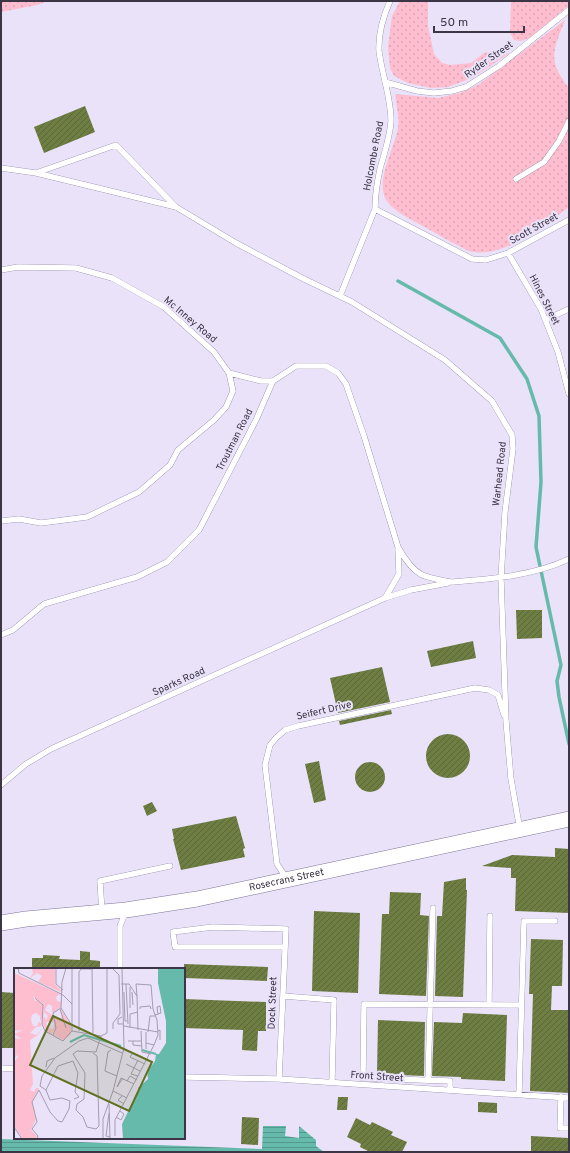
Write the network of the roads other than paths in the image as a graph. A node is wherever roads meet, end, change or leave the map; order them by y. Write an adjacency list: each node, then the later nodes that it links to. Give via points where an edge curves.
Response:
1 (390, 1): 3 (lane, Holcombe Road, via 383,19 379,51)
2 (569, 10): 3 (lane, Ryder Street, via 499,66 466,87 434,93)
3 (385, 82): 9 (lane, Holcombe Road, via 391,122 375,189)
4 (569, 122): 7 (lane, via 544,162)
5 (1, 168): 6 (lane)
6 (36, 173): 8 (lane); 8 (lane, via 116,144)
7 (516, 178)
8 (176, 207): 15 (lane, Warhead Road, via 236,244)
9 (375, 209): 13 (lane, via 472,259 486,260); 15 (lane)
10 (569, 215): 12 (lane)
11 (569, 220): 12 (lane, Scott Street)
12 (561, 224): 13 (lane, Scott Street)
13 (508, 253): 17 (lane, Hines Street)
14 (1, 270): 18 (lane, Mc Inney Road, via 18,267 76,268 112,278 164,307 214,352)
15 (340, 296): 24 (lane, Warhead Road, via 445,360 492,401 512,435 513,449 505,512)
16 (569, 309): 17 (lane)
17 (545, 320): 20 (lane, Hines Street, via 558,352)
18 (229, 373): 19 (lane, via 261,381); 21 (lane, Mc Inney Road, via 233,391 226,407 178,450 170,464 139,492 87,517 41,523 19,519)
19 (273, 381): 22 (lane, via 296,366 326,366 338,374 346,384); 27 (lane, Troutman Road, via 200,530 167,562 137,577 44,604 13,630)
20 (569, 394)
21 (1, 521)
22 (398, 548): 25 (lane, via 406,561 422,575); 26 (lane, via 399,574)
23 (569, 559): 24 (lane, via 558,565)
24 (501, 578): 25 (lane); 28 (lane, Warhead Road)
25 (451, 582): 26 (lane)
26 (385, 598): 29 (lane, Sparks Road, via 51,749 26,764)
27 (1, 635)
28 (506, 721): 31 (lane, Warhead Road, via 511,779); 33 (lane, Seifert Drive, via 498,695 474,688 286,730 270,745 265,765 277,864)
29 (1, 785)
30 (569, 819): 31 (street, Rosecrans Street)
31 (520, 830): 33 (street, Rosecrans Street)
32 (170, 866): 36 (lane, via 100,881)
33 (288, 880): 35 (street, Rosecrans Street, via 197,899)
34 (433, 908): 43 (lane)
35 (126, 910): 36 (street, Rosecrans Street); 41 (lane, via 120,926)
36 (102, 912): 39 (street, Rosecrans Street)
37 (490, 916): 44 (lane)
38 (555, 922): 45 (lane, via 524,921)
39 (1, 923)
40 (285, 947): 40 (lane, Dock Street, via 175,947 173,932 213,927 286,929); 42 (lane, Dock Street)
41 (120, 968)
42 (282, 996): 49 (lane, Dock Street); 51 (lane, via 334,1000)
43 (431, 1004): 44 (lane); 50 (lane); 50 (lane, via 364,1004 362,1078)
44 (489, 1005): 45 (lane)
45 (521, 1006): 53 (lane)
46 (1, 1068): 47 (lane)
47 (14, 1069)
48 (185, 1077): 49 (lane, Front Street)
49 (279, 1079): 51 (lane, Front Street)
50 (428, 1080): 52 (lane, via 450,1081)
51 (332, 1083): 52 (lane, Front Street)
52 (450, 1090): 53 (lane, Front Street)
53 (519, 1094): 54 (lane, Front Street)
54 (561, 1097): 55 (lane, Front Street); 56 (lane, via 560,1128)
55 (569, 1098)
56 (569, 1128)

